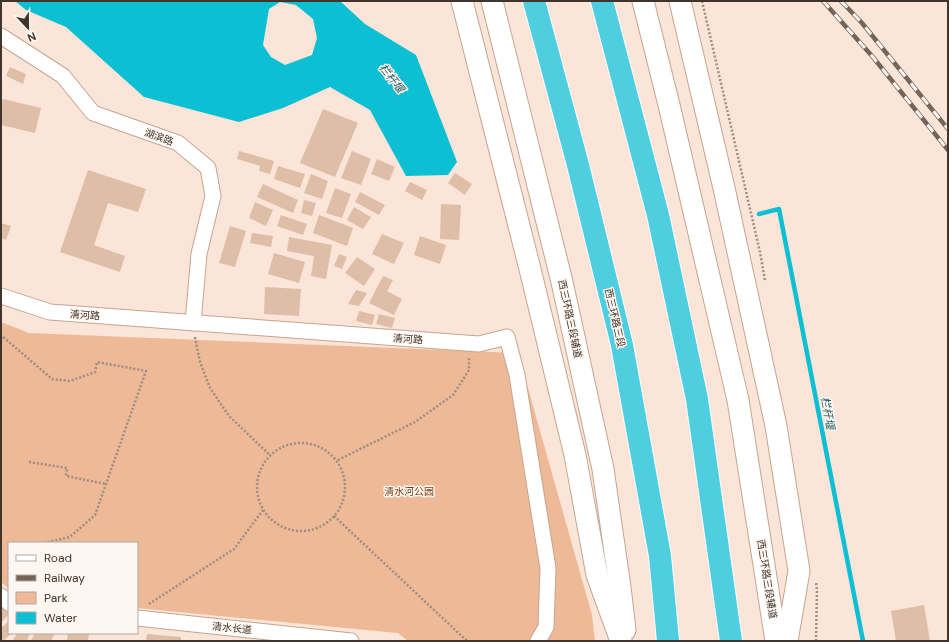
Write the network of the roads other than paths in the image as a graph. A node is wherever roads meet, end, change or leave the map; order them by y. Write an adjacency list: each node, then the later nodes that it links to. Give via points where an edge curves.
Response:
1 (462, 1): 13 (main road, via 573,447 596,575)
2 (492, 1): 14 (main road, 西三环路三段辅道, via 562,282 603,469)
3 (534, 1): 15 (highway, 西三环路三段, via 578,165 620,338 660,556)
4 (602, 1): 16 (highway, via 658,216 697,399)
5 (643, 1): 17 (main road, 西三环路三段辅道, via 738,400)
6 (680, 1): 18 (main road, via 776,426 799,571)
7 (1, 36): 9 (street, 湖滨路, via 63,76 92,113 178,143 208,168 213,196 199,254)
8 (1, 296): 9 (street, 清河路, via 50,312)
9 (193, 323): 12 (street, 清河路, via 479,344 507,337 517,375 548,568 546,627)
10 (140, 613): 11 (street, 清水长道)
11 (351, 641)
12 (538, 641)
13 (621, 641)
14 (626, 641)
15 (668, 641)
16 (731, 641)
17 (776, 641)
18 (787, 641)

